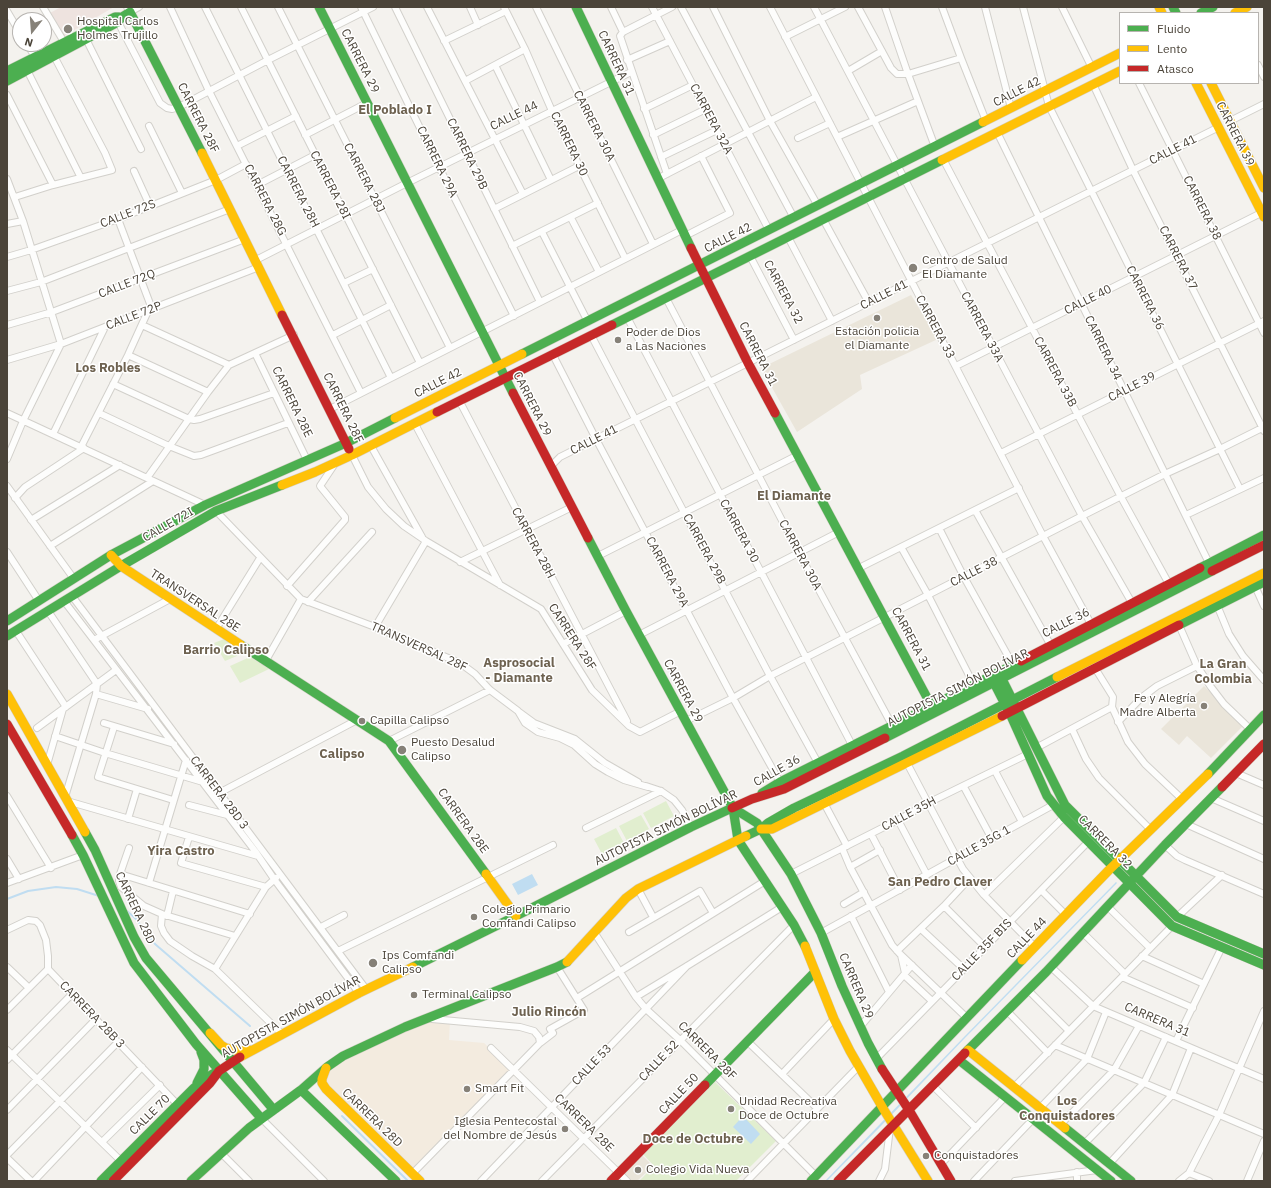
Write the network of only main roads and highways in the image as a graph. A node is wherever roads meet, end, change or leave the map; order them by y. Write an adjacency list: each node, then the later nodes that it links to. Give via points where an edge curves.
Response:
1 (319, 7): 18 (main road, CARRERA 29)
2 (576, 7): 16 (main road, CARRERA 31)
3 (1213, 7): 5 (main road)
4 (1247, 7): 6 (main road)
5 (1203, 12)
6 (1237, 12)
7 (122, 15): 9 (main road); 11 (main road, via 86,39); 20 (main road, CARRERA 28F, via 180,107)
8 (1119, 54): 16 (main road, CALLE 42)
9 (7, 71)
10 (1119, 71): 17 (main road)
11 (7, 81)
12 (1197, 84): 15 (main road, CARRERA 39)
13 (1212, 84): 14 (main road, CARRERA 39)
14 (1264, 188)
15 (1263, 213)
16 (700, 265): 17 (main road, CARRERA 31); 18 (main road, CALLE 42)
17 (706, 278): 19 (main road); 35 (main road, CARRERA 31, via 748,363)
18 (499, 366): 19 (main road, CARRERA 29); 20 (main road, CALLE 42)
19 (505, 378): 21 (main road); 44 (main road, CARRERA 29, via 626,611)
20 (346, 443): 21 (main road, CARRERA 28F); 24 (main road, CALLE 72I, via 205,505)
21 (352, 455): 25 (main road, CALLE 72I, via 216,511)
22 (1264, 535): 30 (main road, CALLE 36, via 1050,644)
23 (1264, 545): 30 (main road, AUTOPISTA SIMÓN BOLÍVAR, via 1142,608)
24 (111, 556): 25 (main road, TRANSVERSAL 28E); 28 (main road, CALLE 72I)
25 (121, 566): 29 (main road, CALLE 72I); 40 (main road, TRANSVERSAL 28E)
26 (1264, 573): 31 (main road)
27 (1264, 582): 32 (main road)
28 (8, 619)
29 (7, 636)
30 (1035, 657): 33 (main road, AUTOPISTA SIMÓN BOLÍVAR); 33 (main road, CALLE 36, via 1013,664)
31 (1081, 665): 32 (main road); 36 (main road)
32 (1077, 677): 36 (main road)
33 (996, 678): 35 (main road, CALLE 36, via 974,685); 36 (main road, CARRERA 32); 39 (main road, AUTOPISTA SIMÓN BOLÍVAR)
34 (7, 694): 55 (main road, CARRERA 28D, via 95,850 146,958)
35 (932, 705): 39 (main road, CALLE 36)
36 (1011, 707): 41 (main road); 47 (main road, CARRERA 32, via 1036,748 1065,805); 48 (main road, CARRERA 32, via 1028,754 1053,805)
37 (1264, 715): 47 (main road, CALLE 44)
38 (7, 724): 56 (main road, CARRERA 28D, via 83,855 134,963)
39 (894, 729): 43 (main road, AUTOPISTA SIMÓN BOLÍVAR); 43 (main road, CALLE 36, via 852,746)
40 (389, 741): 51 (main road, CARRERA 28E)
41 (935, 744): 45 (main road, via 794,808); 45 (main road, via 907,763 772,829)
42 (1263, 747): 49 (main road)
43 (782, 785): 44 (main road, AUTOPISTA SIMÓN BOLÍVAR)
44 (733, 808): 45 (main road, CARRERA 29, via 757,823); 46 (main road, CARRERA 29); 51 (main road, AUTOPISTA SIMÓN BOLÍVAR)
45 (761, 829): 46 (main road); 67 (main road, CARRERA 29, via 791,874 821,933 860,1027 876,1059)
46 (738, 840): 54 (main road, CARRERA 29, via 794,925); 62 (main road, via 638,889 626,898 568,961 358,1048)
47 (1120, 860): 48 (main road, CALLE 44); 49 (main road, CARRERA 32)
48 (1113, 867): 50 (main road, CARRERA 32); 67 (main road, CALLE 44)
49 (1136, 876): 50 (main road); 52 (main road, CARRERA 32, via 1177,917)
50 (1130, 884): 53 (main road, CARRERA 32, via 1172,926); 58 (main road)
51 (516, 916): 57 (main road, AUTOPISTA SIMÓN BOLÍVAR)
52 (1264, 954)
53 (1264, 965)
54 (815, 972): 69 (main road, CARRERA 29, via 834,1019); 83 (main road, CALLE 50)
55 (210, 1033): 57 (main road, via 222,1045 235,1051 244,1051); 61 (main road, CARRERA 28D)
56 (196, 1044): 64 (main road, CARRERA 28D); 65 (main road, via 204,1064)
57 (262, 1044): 61 (main road, AUTOPISTA SIMÓN BOLÍVAR)
58 (968, 1050): 59 (main road); 60 (main road)
59 (978, 1059): 63 (main road, via 972,1062); 88 (main road)
60 (959, 1060): 63 (main road); 70 (main road)
61 (232, 1061): 64 (main road, AUTOPISTA SIMÓN BOLÍVAR); 68 (main road, CARRERA 28D)
62 (327, 1067): 66 (main road); 82 (main road, CARRERA 28D, via 322,1079 326,1089)
63 (970, 1069): 87 (main road)
64 (219, 1071): 65 (main road, CALLE 70); 71 (main road, CARRERA 28D); 73 (main road, AUTOPISTA SIMÓN BOLÍVAR)
65 (194, 1088): 74 (main road, CALLE 70)
66 (301, 1090): 68 (main road); 81 (main road)
67 (898, 1093): 69 (main road, CALLE 44); 70 (main road, CARRERA 29)
68 (273, 1109): 71 (main road)
69 (883, 1109): 72 (main road, CARRERA 29); 76 (main road, CALLE 44)
70 (909, 1110): 72 (main road); 86 (main road, CARRERA 29)
71 (261, 1118): 75 (main road)
72 (892, 1126): 84 (main road); 85 (main road, CARRERA 29)
73 (139, 1154): 74 (main road); 78 (main road, AUTOPISTA SIMÓN BOLÍVAR)
74 (123, 1159): 77 (main road, CALLE 70)
75 (207, 1167): 79 (main road); 80 (main road)
76 (813, 1178)
77 (101, 1181)
78 (113, 1181)
79 (191, 1181)
80 (197, 1181)
81 (396, 1181)
82 (420, 1181)
83 (611, 1181)
84 (838, 1181)
85 (928, 1181)
86 (951, 1181)
87 (1111, 1181)
88 (1131, 1181)

